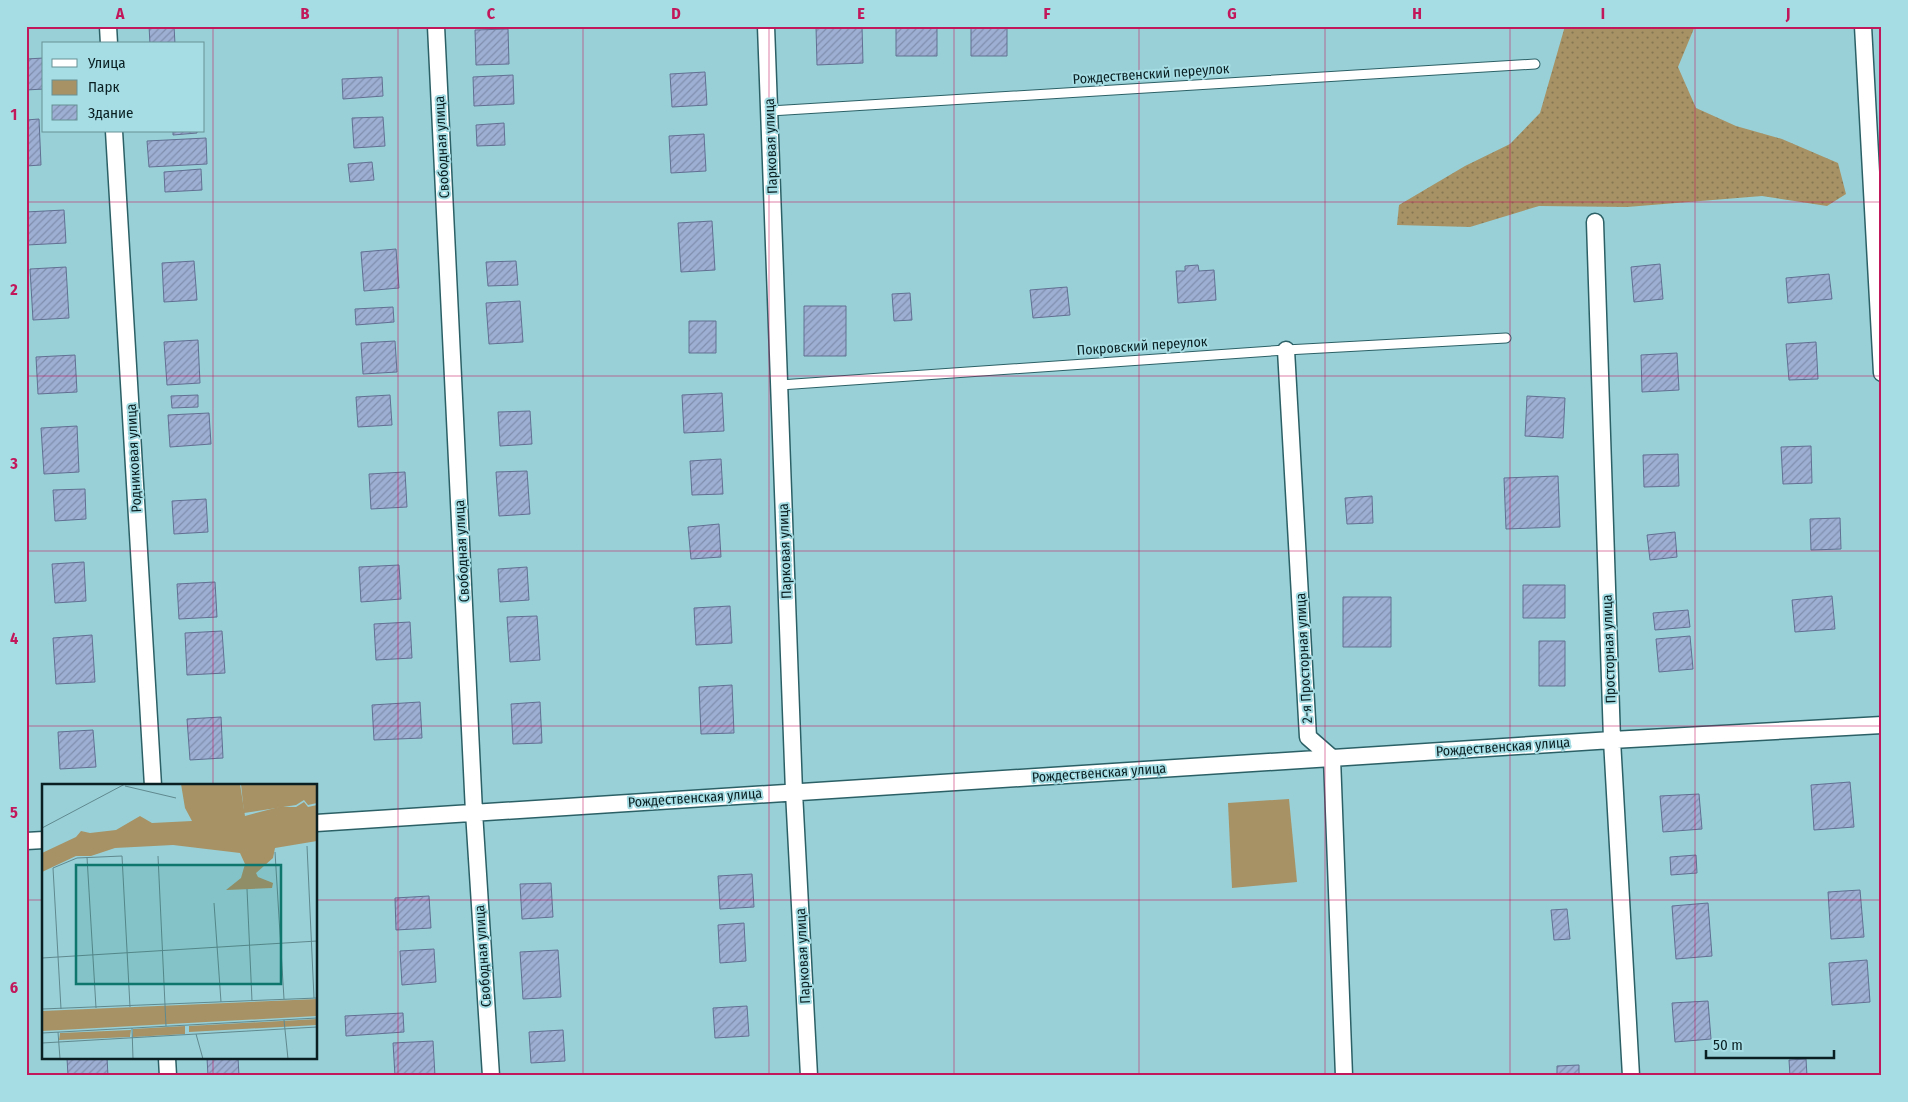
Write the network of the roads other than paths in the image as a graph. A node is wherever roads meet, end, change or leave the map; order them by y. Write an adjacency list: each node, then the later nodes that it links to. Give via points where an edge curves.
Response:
1 (108, 26): 5 (street)
2 (436, 26): 19 (street, Свободная улица)
3 (766, 26): 7 (street, Парковая улица)
4 (1863, 26): 12 (street)
5 (109, 42)
6 (1535, 64): 7 (lane, Рождественский переулок)
7 (770, 111): 13 (street, Парковая улица)
8 (114, 132): 17 (street, Родниковая улица)
9 (1595, 222): 15 (street, Просторная улица)
10 (1506, 338): 11 (lane, Покровский переулок)
11 (1286, 350): 13 (lane, Покровский переулок); 16 (street, 2-я Просторная улица, via 1308,737)
12 (1882, 373)
13 (780, 385): 18 (street, Парковая улица)
14 (1882, 725): 15 (street, Рождественская улица)
15 (1612, 740): 16 (street, Рождественская улица); 28 (street, Просторная улица)
16 (1332, 758): 18 (street, Рождественская улица); 27 (street)
17 (153, 784)
18 (794, 792): 19 (street, Рождественская улица); 26 (street, Парковая улица)
19 (474, 812): 20 (street, Рождественская улица); 25 (street, Свободная улица)
20 (318, 823)
21 (42, 840): 22 (street)
22 (26, 841)
23 (167, 1060): 24 (street)
24 (168, 1076)
25 (491, 1076)
26 (809, 1076)
27 (1344, 1076)
28 (1630, 1076)

